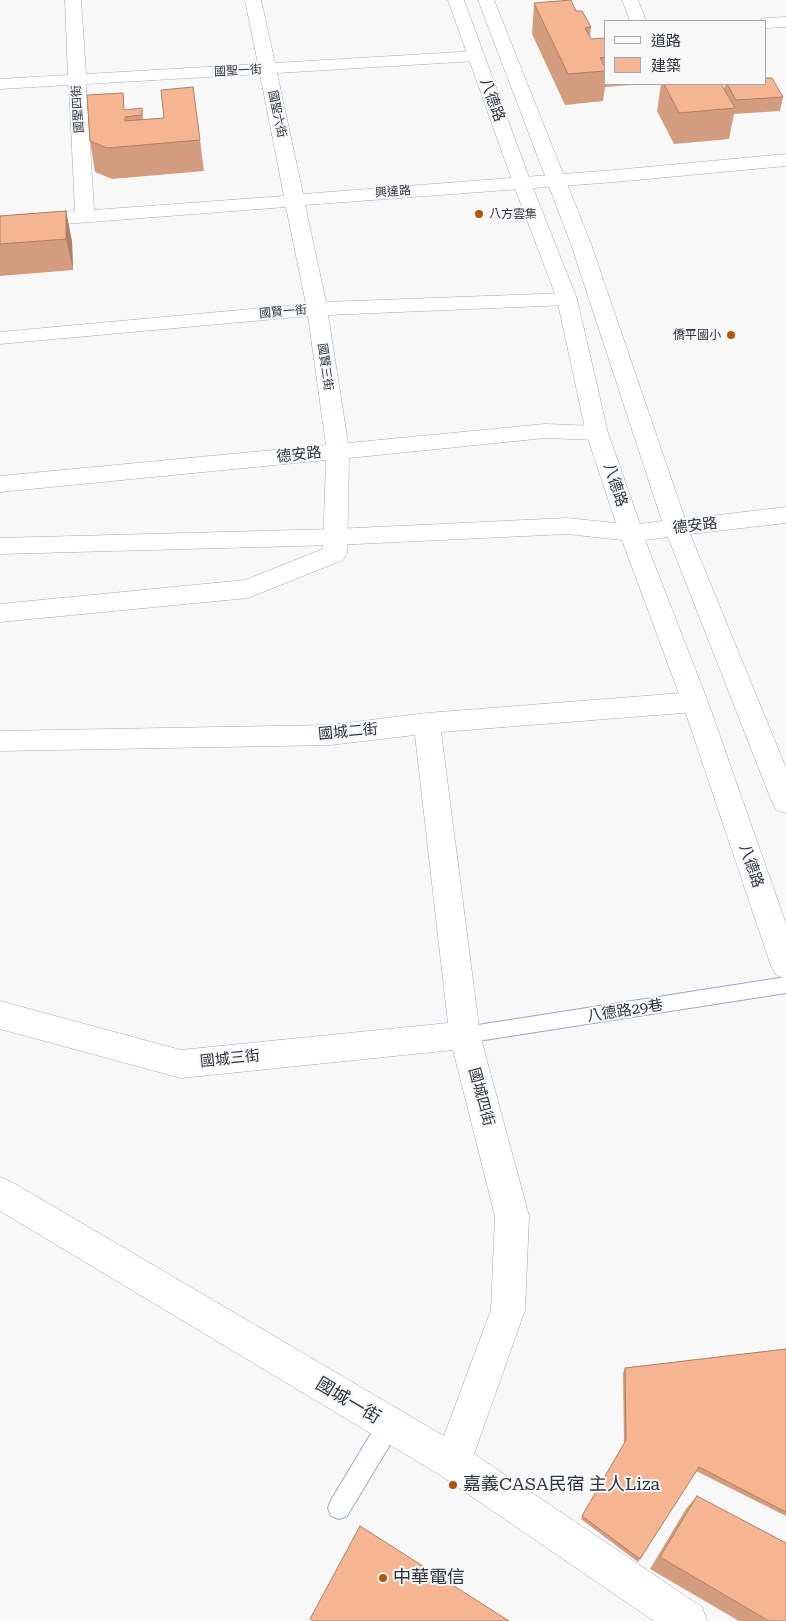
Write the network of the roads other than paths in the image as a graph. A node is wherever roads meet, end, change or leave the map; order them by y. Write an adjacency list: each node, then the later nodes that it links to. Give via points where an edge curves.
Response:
1 (73, 0): 11 (street, 國聖四街)
2 (253, 0): 10 (street, 國聖六街)
3 (456, 0): 9 (street, 八德路)
4 (486, 0): 14 (street, 八德路)
5 (630, 0): 6 (street)
6 (638, 20)
7 (786, 22): 8 (street)
8 (766, 23)
9 (476, 56): 10 (street, 國聖一街); 15 (street, 八德路)
10 (267, 70): 11 (street, 國聖一街); 16 (street, 國聖六街)
11 (76, 80): 12 (street, 國聖一街); 17 (street, 國聖四街)
12 (0, 84)
13 (786, 160): 14 (street, 興達路)
14 (556, 180): 15 (street, 興達路); 26 (street, 八德路, via 581,244)
15 (522, 183): 16 (street, 興達路); 19 (street, 八德路)
16 (294, 199): 17 (street, 興達路); 20 (street, 國賢三街)
17 (85, 217): 18 (street, 興達路)
18 (0, 223)
19 (568, 299): 20 (street, 國賢一街); 22 (street, 八德路)
20 (317, 309): 21 (street, 國賢一街); 23 (street, 國賢三街)
21 (0, 338)
22 (598, 433): 23 (street, 德安路, via 546,431); 27 (street, 八德路)
23 (338, 451): 24 (street, 德安路); 28 (street, 國賢三街)
24 (0, 484)
25 (786, 515): 26 (street, 德安路)
26 (676, 528): 27 (street, 德安路); 34 (street, 八德路)
27 (631, 533): 28 (street, 德安路, via 567,526); 31 (street, 八德路)
28 (336, 537): 29 (street, 德安路); 30 (street, via 335,554 248,589)
29 (0, 546)
30 (0, 613)
31 (695, 702): 32 (street, 國城二街); 35 (street, 八德路)
32 (427, 723): 33 (street, 國城二街, via 330,735); 38 (street, 國城四街)
33 (0, 741)
34 (786, 802)
35 (786, 966)
36 (786, 985): 38 (lane, 八德路29巷)
37 (0, 1015): 38 (street, 國城三街, via 181,1064)
38 (465, 1035): 41 (street, 國城四街, via 512,1216 508,1310)
39 (0, 1193): 40 (street, 國城一街)
40 (389, 1425): 41 (street, 國城一街); 42 (lane)
41 (454, 1462): 43 (street, 國城一街)
42 (339, 1508)
43 (688, 1621)

